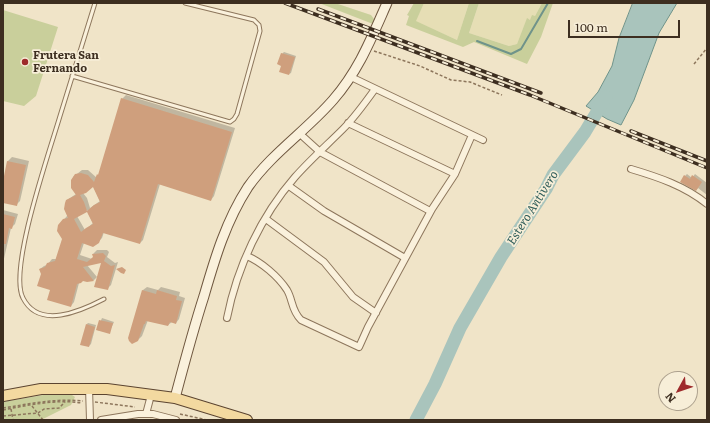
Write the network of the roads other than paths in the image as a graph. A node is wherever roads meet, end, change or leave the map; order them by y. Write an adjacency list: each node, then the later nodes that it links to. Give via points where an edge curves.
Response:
1 (95, 3): 4 (lane)
2 (185, 3): 4 (lane, via 254,20 259,25 260,31 237,114 230,122)
3 (387, 3): 5 (street)
4 (72, 76): 20 (lane, via 35,198 22,256 20,290 29,306 48,316 60,316 77,311)
5 (351, 77): 6 (street); 8 (street, via 328,106)
6 (375, 89): 7 (street); 9 (street)
7 (348, 123): 11 (street); 13 (street)
8 (300, 133): 11 (street); 26 (street, via 256,176 227,226 198,314)
9 (472, 135): 10 (street); 13 (street)
10 (483, 140)
11 (320, 152): 14 (street); 16 (street)
12 (631, 169): 15 (street, via 665,179)
13 (455, 174): 16 (street)
14 (289, 186): 17 (street); 19 (street, via 324,212)
15 (707, 204)
16 (430, 211): 19 (street)
17 (266, 219): 18 (street); 21 (street, via 324,262 353,297)
18 (247, 256): 21 (street, via 267,269 287,290 293,309 301,320 359,347); 22 (street)
19 (405, 258): 21 (street)
20 (104, 299)
21 (376, 313)
22 (227, 318)
23 (89, 388): 24 (main road); 25 (main road, via 41,389); 30 (street)
24 (151, 395): 26 (main road); 27 (street)
25 (3, 396)
26 (175, 398): 32 (main road)
27 (147, 411): 28 (street); 29 (street)
28 (178, 417)
29 (116, 419): 31 (street)
30 (90, 420)
31 (101, 420)
32 (246, 420)

